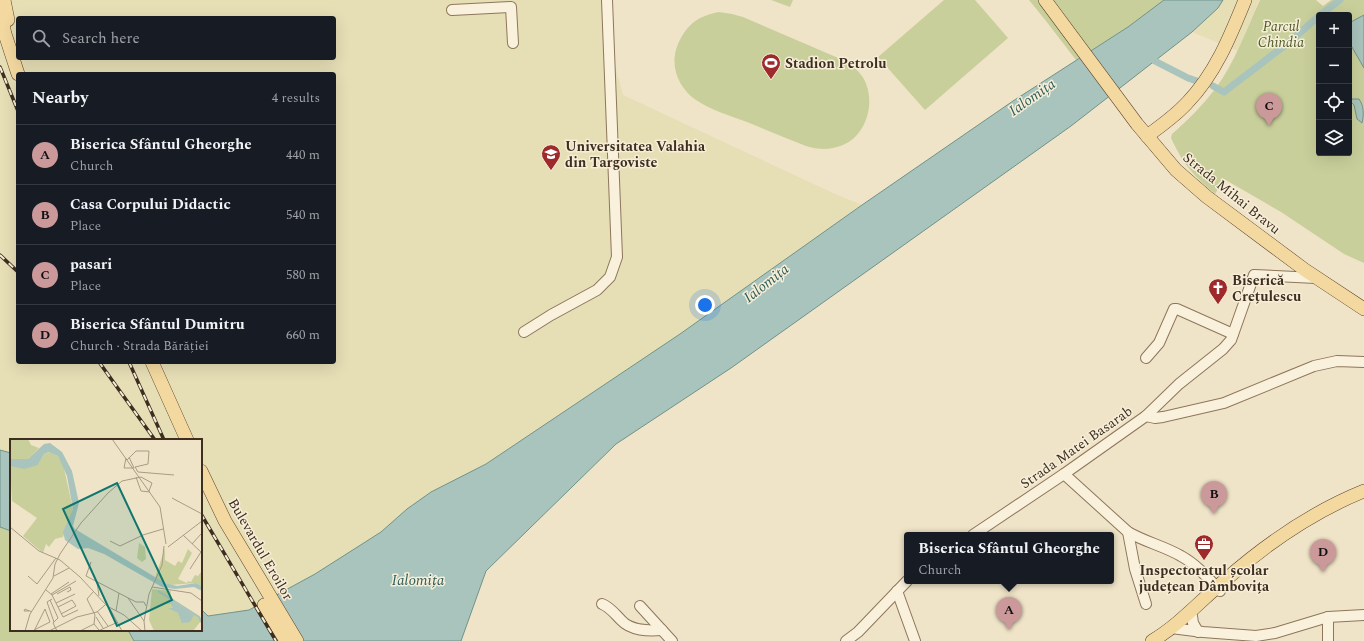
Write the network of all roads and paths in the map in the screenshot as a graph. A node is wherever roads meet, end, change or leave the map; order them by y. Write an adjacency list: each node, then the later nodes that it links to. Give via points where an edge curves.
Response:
1 (4, 0): 8 (main road)
2 (607, 0): 15 (street, via 617,257 610,277 597,290)
3 (1045, 0): 12 (main road, via 1137,124)
4 (1245, 0): 12 (main road, via 1222,54 1204,83 1181,109)
5 (452, 10): 7 (street, via 511,8)
6 (0, 12): 10 (main road)
7 (513, 43)
8 (16, 50)
9 (19, 60): 11 (main road)
10 (17, 72)
11 (24, 72)
12 (1152, 133): 13 (main road, Strada Mihai Bravu, via 1163,157 1182,176)
13 (1316, 278): 14 (main road, Strada Mihai Bravu); 16 (street, via 1254,275)
14 (1364, 309)
15 (524, 332)
16 (1233, 334): 17 (street, via 1174,309 1159,343); 21 (street, via 1223,349 1179,384)
17 (1146, 358)
18 (1364, 362): 21 (street, Strada Matei Basarab, via 1327,362 1224,403 1163,417)
19 (146, 364): 22 (main road)
20 (153, 364): 23 (main road)
21 (1146, 416): 25 (street, Strada Matei Basarab)
22 (179, 439)
23 (187, 439)
24 (202, 473): 31 (main road, Bulevardul Eroilor)
25 (1064, 474): 29 (street, Strada Matei Basarab); 30 (street)
26 (202, 490): 31 (main road, Bulevardul Eroilor, via 218,525)
27 (1364, 490): 34 (main road, via 1296,526 1248,560)
28 (1364, 496): 34 (main road, via 1296,532)
29 (977, 532)
30 (1128, 532): 34 (street, via 1184,558); 36 (street)
31 (242, 560): 45 (main road, Bulevardul Eroilor); 46 (main road, Bulevardul Eroilor)
32 (904, 584): 33 (street)
33 (897, 590): 44 (street); 49 (street)
34 (1218, 590): 39 (main road); 41 (main road)
35 (602, 604): 42 (street, via 626,625 640,630)
36 (1146, 604)
37 (640, 606): 42 (street)
38 (1364, 615): 40 (street)
39 (1192, 616): 41 (main road); 43 (street)
40 (1328, 617): 43 (street, via 1268,635 1244,636); 52 (street)
41 (1174, 629): 43 (street); 50 (main road); 51 (main road)
42 (662, 630): 47 (street)
43 (1198, 632)
44 (848, 640): 48 (street)
45 (286, 641)
46 (297, 641)
47 (672, 641)
48 (861, 641)
49 (916, 641)
50 (1152, 641)
51 (1162, 641)
52 (1328, 641)

